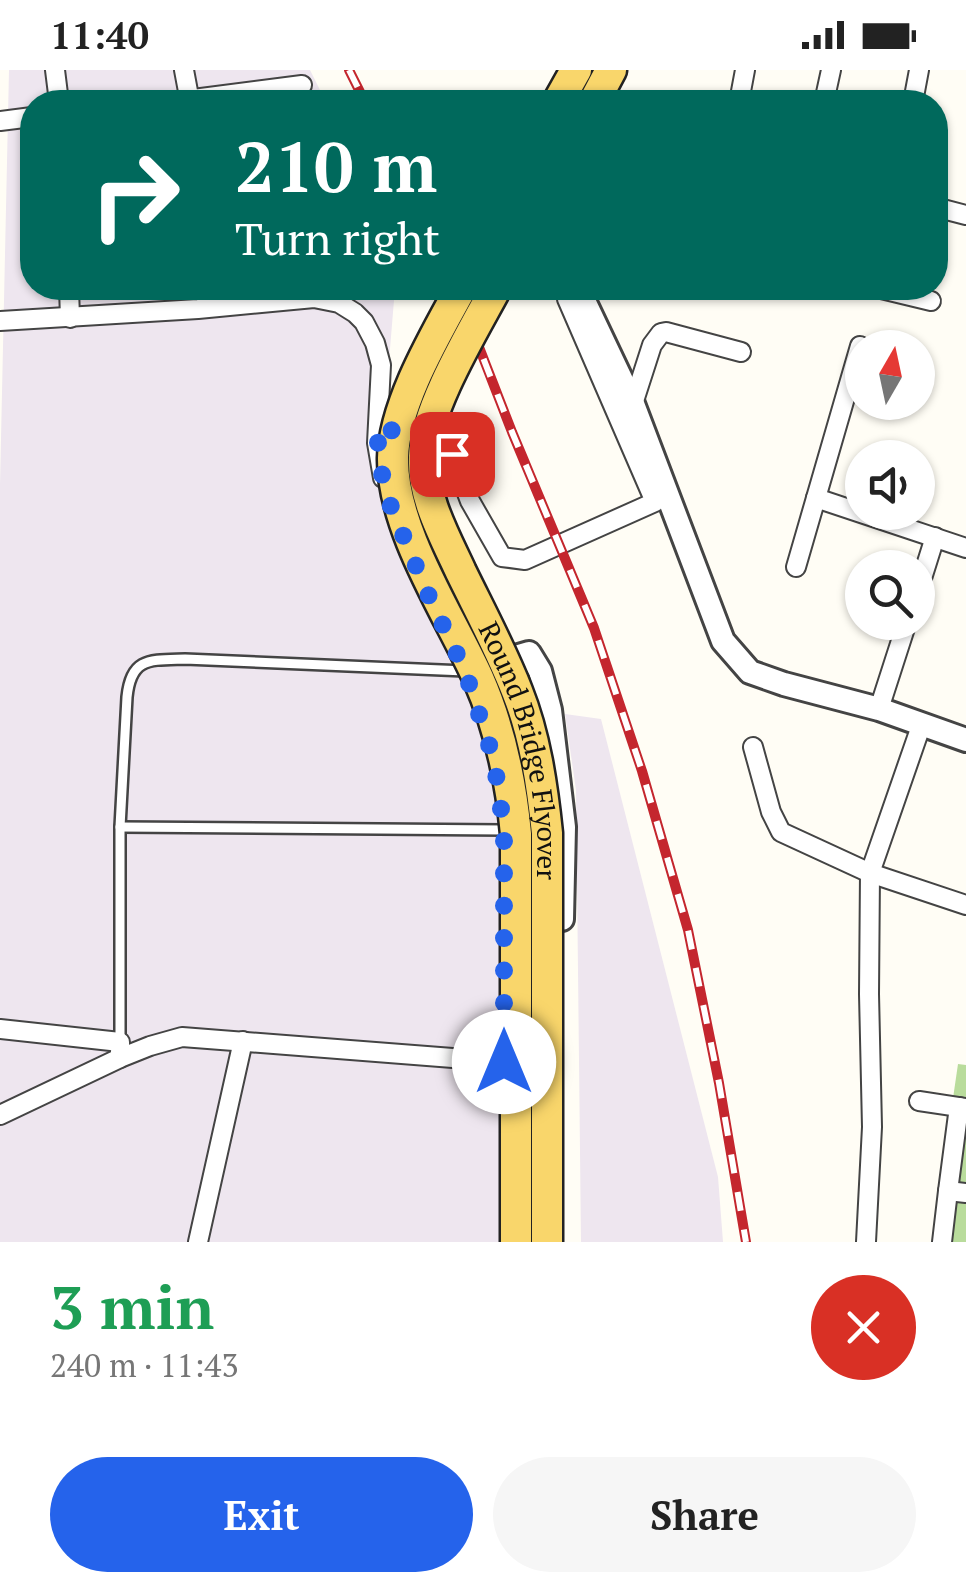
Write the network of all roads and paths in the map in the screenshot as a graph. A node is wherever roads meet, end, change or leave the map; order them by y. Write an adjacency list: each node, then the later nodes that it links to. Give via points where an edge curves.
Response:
1 (302, 85): 2 (street)
2 (267, 90)
3 (69, 300): 14 (street)
4 (198, 300): 13 (street)
5 (293, 300): 13 (street)
6 (322, 300): 19 (street, via 355,313 374,344 381,365)
7 (455, 300): 45 (main road, Round Bridge Flyover, bridge, via 398,420 393,457 397,499 489,705 513,802)
8 (490, 300): 46 (main road, Round Bridge Flyover, bridge, via 442,393 424,458 446,541 518,694 544,797)
9 (566, 300): 19 (street, via 655,502 524,560 502,557 452,454)
10 (584, 300): 18 (street)
11 (927, 300): 12 (street)
12 (931, 301)
13 (198, 309): 14 (street)
14 (70, 318): 15 (street)
15 (0, 321)
16 (741, 352): 18 (street, via 661,333)
17 (845, 398): 20 (street)
18 (633, 404): 27 (street, via 722,641 750,672)
19 (378, 425): 26 (street, via 378,459 390,504)
20 (816, 498): 21 (street); 24 (street)
21 (935, 537): 22 (street); 23 (street)
22 (966, 548)
23 (931, 550)
24 (796, 566)
25 (901, 640): 27 (street)
26 (465, 671): 31 (lane, via 142,662 128,682); 32 (street, via 489,742); 47 (street, via 529,653 550,710 564,827)
27 (879, 709): 28 (street)
28 (921, 726): 29 (street); 33 (street)
29 (966, 740)
30 (752, 747): 33 (street, via 780,832)
31 (120, 827): 32 (lane); 37 (lane)
32 (504, 830): 38 (street)
33 (870, 873): 34 (street); 48 (street)
34 (966, 905)
35 (0, 1029): 37 (street)
36 (243, 1040): 37 (street, via 182,1037); 38 (street); 43 (street)
37 (120, 1050): 41 (street)
38 (504, 1062): 44 (street)
39 (919, 1100): 40 (street)
40 (963, 1108): 42 (street)
41 (0, 1115)
42 (957, 1192): 49 (street)
43 (198, 1242)
44 (504, 1242)
45 (516, 1242)
46 (547, 1242)
47 (560, 1242)
48 (866, 1242)
49 (942, 1242)

